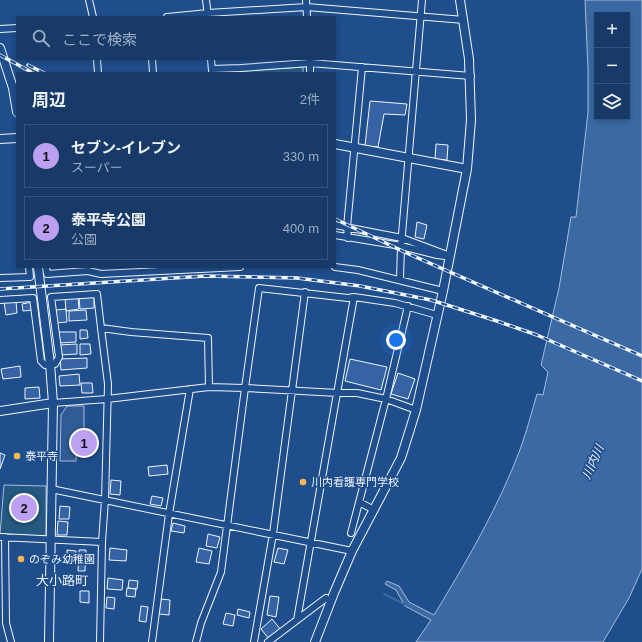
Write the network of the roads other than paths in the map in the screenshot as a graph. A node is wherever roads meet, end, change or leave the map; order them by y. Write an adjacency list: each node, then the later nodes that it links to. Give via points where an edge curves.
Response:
1 (90, 0): 8 (street)
2 (206, 0): 7 (street)
3 (306, 0): 6 (street)
4 (422, 0): 11 (street)
5 (460, 0): 12 (street)
6 (307, 7): 7 (street); 10 (street); 11 (street)
7 (208, 15): 9 (street)
8 (93, 16)
9 (188, 16)
10 (307, 16)
11 (420, 18): 12 (street); 23 (street)
12 (464, 20): 27 (street)
13 (16, 28): 14 (street)
14 (0, 29)
15 (0, 48): 28 (street)
16 (97, 60): 24 (street)
17 (152, 60): 25 (street)
18 (211, 60): 21 (street)
19 (310, 61): 20 (street); 22 (street); 26 (street)
20 (362, 67): 23 (street); 32 (street)
21 (212, 71): 22 (street)
22 (241, 71)
23 (416, 71): 27 (street); 33 (street)
24 (98, 72)
25 (153, 72)
26 (310, 72)
27 (471, 76): 34 (street)
28 (16, 106)
29 (16, 138): 30 (street)
30 (0, 139)
31 (336, 144): 32 (street)
32 (354, 148): 33 (street); 36 (street)
33 (408, 157): 34 (street); 39 (street)
34 (468, 169): 41 (street)
35 (336, 225): 36 (street)
36 (348, 227): 38 (street); 39 (street)
37 (336, 235): 38 (street)
38 (348, 238): 40 (street)
39 (402, 238): 40 (street); 41 (street)
40 (401, 246): 41 (street); 49 (street)
41 (450, 256): 50 (street)
42 (336, 267): 49 (street)
43 (29, 268): 48 (street, via 30,276)
44 (38, 268): 57 (street)
45 (46, 268): 47 (street, via 47,274 88,271 101,274)
46 (194, 268): 47 (street)
47 (140, 270)
48 (0, 278)
49 (400, 280): 50 (street)
50 (443, 291): 55 (street)
51 (305, 292): 52 (street); 59 (street, via 259,288); 61 (street)
52 (354, 297): 54 (street); 62 (street)
53 (0, 300): 57 (street, via 34,298 41,361)
54 (408, 306): 55 (street); 64 (street)
55 (437, 315): 66 (street)
56 (101, 328): 57 (street, via 97,294 51,297 60,357 55,364); 58 (street, via 208,338); 63 (street, via 108,384)
57 (50, 364): 65 (street)
58 (209, 387): 59 (street); 60 (street)
59 (245, 388): 61 (street); 73 (street)
60 (190, 389): 63 (street); 72 (street)
61 (292, 390): 62 (street); 75 (street)
62 (338, 393): 64 (street, via 357,392); 78 (street)
63 (107, 399): 65 (street); 69 (street)
64 (386, 400): 66 (street); 70 (street)
65 (53, 403): 67 (street); 68 (street)
66 (416, 410): 71 (street, via 401,458)
67 (0, 411)
68 (51, 489): 69 (street); 77 (street)
69 (105, 500): 72 (street); 79 (street)
70 (359, 502): 71 (street); 74 (street)
71 (374, 510): 80 (street)
72 (169, 514): 73 (street); 87 (street)
73 (227, 526): 75 (street); 88 (street, via 221,572)
74 (351, 533)
75 (273, 534): 78 (street); 89 (street)
76 (2, 537): 77 (street); 83 (street)
77 (50, 540): 79 (street); 85 (street)
78 (312, 541): 80 (street); 82 (street)
79 (102, 542): 86 (street)
80 (352, 550): 91 (street)
81 (326, 598): 82 (street)
82 (297, 620): 90 (street)
83 (3, 623): 84 (street)
84 (11, 642)
85 (48, 642)
86 (100, 642)
87 (152, 642)
88 (196, 642)
89 (254, 642)
90 (268, 642)
91 (315, 642)

